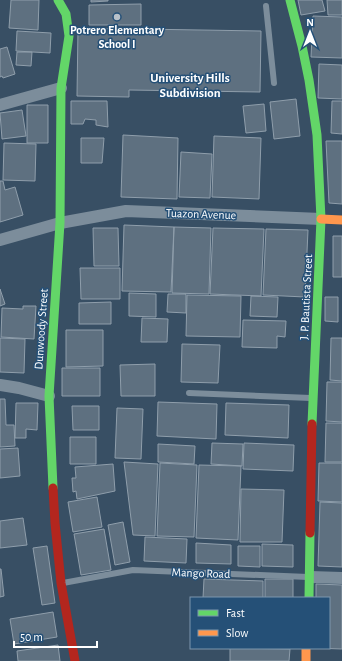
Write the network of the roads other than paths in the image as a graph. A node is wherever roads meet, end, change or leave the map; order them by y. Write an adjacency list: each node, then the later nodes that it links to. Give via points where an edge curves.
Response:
1 (58, 0): 5 (street, Dunwoody Street, via 66,14 69,36)
2 (290, 0): 7 (street, J. P. Bautista Street, via 303,53 317,135)
3 (266, 6): 4 (lane)
4 (274, 83)
5 (61, 88): 6 (street); 9 (street, Dunwoody Street)
6 (0, 105)
7 (321, 219): 8 (street, Tuazon Avenue); 9 (street, Tuazon Avenue, via 126,211); 14 (street, J. P. Bautista Street)
8 (342, 220)
9 (60, 223): 10 (street, Tuazon Avenue); 13 (street, Dunwoody Street)
10 (0, 240)
11 (0, 385): 13 (street)
12 (189, 394): 14 (lane)
13 (49, 396): 17 (street, Dunwoody Street, via 55,523)
14 (313, 398): 15 (street, J. P. Bautista Street)
15 (310, 577): 16 (street, Mango Road); 17 (lane, Mango Road, via 133,570); 18 (street, J. P. Bautista Street)
16 (342, 578)
17 (61, 583): 20 (street, Dunwoody Street)
18 (309, 597)
19 (306, 649): 21 (street)
20 (75, 661)
21 (306, 661)

